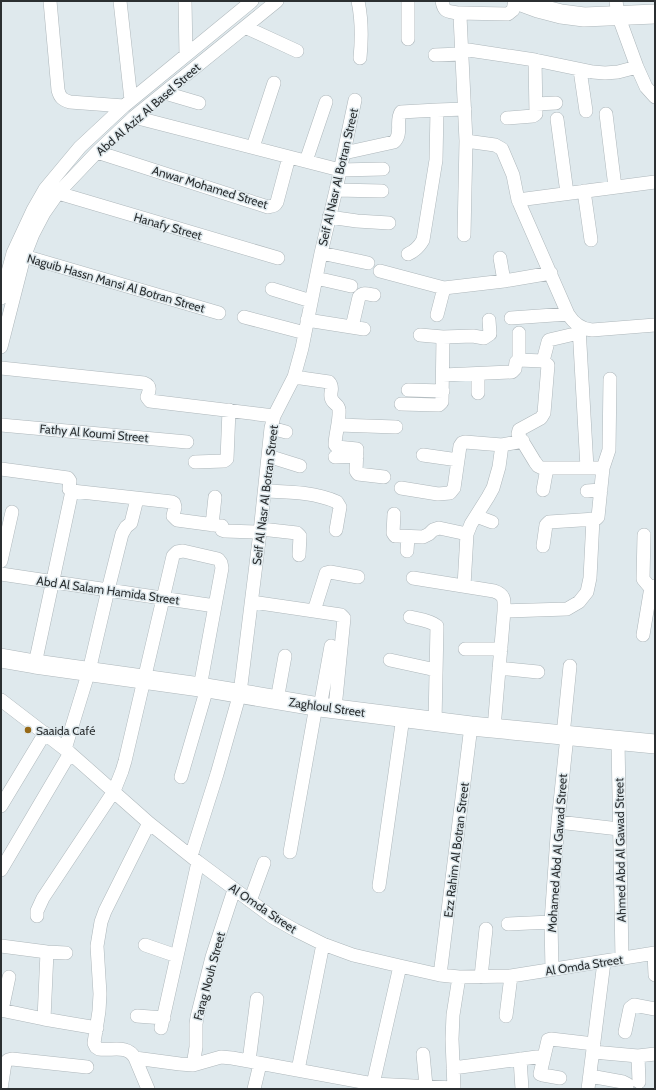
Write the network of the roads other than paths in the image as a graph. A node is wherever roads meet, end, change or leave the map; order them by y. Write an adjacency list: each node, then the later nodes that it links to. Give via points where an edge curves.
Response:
1 (50, 1): 29 (street, via 60,96 70,102)
2 (120, 1): 29 (street)
3 (185, 1): 18 (street)
4 (252, 1): 18 (street, Abd Al Aziz Al Basel Street)
5 (277, 1): 14 (street, Abd Al Aziz Al Basel Street)
6 (358, 1): 20 (street, via 362,28)
7 (408, 1): 15 (street)
8 (442, 1): 12 (street, via 446,11)
9 (516, 1): 12 (street, via 513,10 508,14)
10 (519, 1): 11 (street, via 561,14 584,17)
11 (617, 8): 13 (street); 22 (street)
12 (458, 13): 17 (street)
13 (655, 14)
14 (245, 27): 16 (street); 25 (street, Abd Al Aziz Al Basel Street)
15 (408, 39)
16 (297, 51)
17 (462, 52): 19 (street); 21 (street); 33 (street)
18 (186, 55): 29 (street, Abd Al Aziz Al Basel Street)
19 (435, 55)
20 (360, 58)
21 (535, 60): 23 (street); 32 (street)
22 (638, 67): 23 (street, via 606,73); 26 (street, via 646,87)
23 (580, 70): 35 (street)
24 (274, 83): 41 (street)
25 (165, 93): 30 (street); 37 (street, Abd Al Aziz Al Basel Street)
26 (655, 97)
27 (355, 100): 43 (street, Seif Al Nasr Al Botran Street)
28 (326, 102): 45 (street)
29 (127, 103): 62 (street, Abd Al Aziz Al Basel Street, via 80,147 45,189 33,210)
30 (199, 103)
31 (556, 103): 32 (street)
32 (536, 104): 38 (street, via 535,116)
33 (465, 109): 34 (street); 40 (street)
34 (437, 110): 43 (street, via 401,112 398,116 398,136 394,142); 61 (street, via 436,160 423,240 420,246)
35 (586, 111)
36 (606, 114): 49 (street)
37 (134, 118): 41 (street); 42 (street, Abd Al Aziz Al Basel Street)
38 (507, 118)
39 (557, 119): 54 (street)
40 (466, 141): 55 (street, via 502,148 513,175); 58 (street)
41 (253, 147): 44 (street)
42 (97, 152): 44 (street, Anwar Mohamed Street, via 268,207 277,202); 53 (street, Abd Al Aziz Al Basel Street)
43 (344, 153): 47 (street, Seif Al Nasr Al Botran Street)
44 (289, 157): 45 (street)
45 (306, 162): 47 (street)
46 (382, 169): 47 (street)
47 (340, 170): 50 (street, Seif Al Nasr Al Botran Street)
48 (655, 182): 49 (street)
49 (615, 187): 52 (street)
50 (336, 190): 51 (street); 56 (street, Seif Al Nasr Al Botran Street)
51 (382, 191)
52 (584, 191): 54 (street); 59 (street)
53 (58, 193): 62 (street, Abd Al Aziz Al Basel Street); 63 (street, Hanafy Street)
54 (567, 193): 55 (street)
55 (518, 200): 67 (street)
56 (329, 217): 57 (street); 60 (street, Seif Al Nasr Al Botran Street)
57 (389, 223)
58 (464, 235)
59 (591, 240)
60 (321, 253): 65 (street); 68 (street, Seif Al Nasr Al Botran Street)
61 (408, 254)
62 (19, 255): 74 (street, Abd Al Aziz Al Basel Street); 76 (street, Naguib Hassn Mansi Al Botran Street); 88 (street, Abd Al Aziz Al Basel Street)
63 (278, 258)
64 (500, 258): 69 (street)
65 (368, 264)
66 (380, 270): 71 (street)
67 (550, 273): 69 (street); 82 (street)
68 (316, 278): 70 (street); 75 (street, Seif Al Nasr Al Botran Street)
69 (504, 282): 71 (street)
70 (351, 286)
71 (444, 288): 77 (street)
72 (272, 289): 75 (street)
73 (374, 295): 80 (street, via 363,293 359,297 358,328)
74 (1, 298)
75 (311, 301): 80 (street, Seif Al Nasr Al Botran Street)
76 (219, 313)
77 (437, 315)
78 (244, 318): 84 (street)
79 (511, 318): 82 (street)
80 (307, 320): 84 (street, Seif Al Nasr Al Botran Street)
81 (488, 320): 87 (street, via 490,334 484,338)
82 (574, 323): 83 (street, via 592,330); 90 (street, via 549,340); 117 (street)
83 (655, 325)
84 (305, 333): 94 (street, Seif Al Nasr Al Botran Street)
85 (520, 333): 89 (street)
86 (420, 335): 87 (street)
87 (443, 337): 92 (street)
88 (1, 347)
89 (518, 360): 90 (street); 93 (street, via 512,372)
90 (543, 361): 106 (street, via 548,365 544,413 541,418 519,430 518,434)
91 (1, 368): 100 (street, via 144,383 150,388 147,397 150,401)
92 (443, 374): 93 (street); 97 (street)
93 (478, 374): 98 (street)
94 (294, 377): 101 (street, Seif Al Nasr Al Botran Street); 103 (street, via 331,384 331,399 340,410)
95 (610, 379): 118 (street, via 609,450)
96 (408, 390): 97 (street)
97 (443, 391): 99 (street, via 442,402 439,405)
98 (478, 393)
99 (401, 404)
100 (230, 410): 101 (street); 114 (street, via 227,459)
101 (272, 422): 105 (street); 110 (street, Seif Al Nasr Al Botran Street)
102 (1, 425): 107 (street, Fathy Al Koumi Street)
103 (338, 425): 104 (street); 111 (street, via 335,445 356,448)
104 (396, 427)
105 (286, 432)
106 (522, 441): 108 (street); 116 (street, via 538,466)
107 (187, 442)
108 (502, 445): 113 (street, via 462,443); 131 (street, via 496,478)
109 (423, 455): 113 (street)
110 (268, 456): 115 (street); 126 (street, Seif Al Nasr Al Botran Street)
111 (357, 456): 112 (street); 120 (street, via 358,474)
112 (335, 458)
113 (458, 460): 121 (street, via 454,488 450,493 438,494)
114 (195, 462)
115 (300, 466)
116 (547, 468): 117 (street); 122 (street)
117 (587, 468): 118 (street)
118 (603, 468): 124 (street)
119 (1, 469): 125 (street, via 68,478 69,489)
120 (384, 477)
121 (401, 488)
122 (543, 490)
123 (587, 490): 124 (street)
124 (601, 490): 132 (street, via 599,514)
125 (72, 491): 128 (street); 147 (street)
126 (264, 491): 135 (street, Seif Al Nasr Al Botran Street); 136 (street, via 305,493 337,502 340,507)
127 (215, 497): 134 (street)
128 (137, 498): 134 (street, via 172,502 175,505 175,519); 150 (street, via 131,522 122,534)
129 (12, 512): 143 (street)
130 (394, 514): 139 (street, via 393,533 395,536)
131 (476, 516): 133 (street); 137 (street)
132 (593, 519): 140 (street, via 547,523); 155 (street, via 590,578 587,592 579,602 567,609)
133 (492, 522)
134 (212, 524): 135 (street, via 222,526 222,530 225,531)
135 (261, 530): 142 (street, via 297,533 300,536); 152 (street, Seif Al Nasr Al Botran Street)
136 (336, 530)
137 (467, 534): 139 (street, via 439,528 423,537); 148 (street)
138 (644, 535): 149 (street, via 643,579)
139 (408, 536): 141 (street)
140 (542, 546)
141 (407, 551)
142 (299, 555)
143 (1, 561)
144 (1, 574): 147 (street, Abd Al Salam Hamida Street)
145 (358, 577): 154 (street, via 326,573)
146 (413, 578): 148 (street)
147 (53, 582): 150 (street, Abd Al Salam Hamida Street); 164 (street)
148 (464, 586): 155 (street, via 498,592 504,600)
149 (653, 587): 157 (street)
150 (108, 590): 151 (street, Abd Al Salam Hamida Street); 168 (street)
151 (163, 598): 153 (street, Abd Al Salam Hamida Street); 153 (street, via 173,556 183,551 218,559 221,563); 170 (street)
152 (252, 602): 154 (street); 172 (street, Seif Al Nasr Al Botran Street)
153 (215, 606): 171 (street)
154 (314, 611): 175 (street, via 341,615 344,618)
155 (504, 612): 160 (street)
156 (410, 617): 167 (street, via 434,623 436,626)
157 (643, 635)
158 (331, 646): 175 (street)
159 (465, 649): 160 (street)
160 (500, 649): 166 (street)
161 (285, 656): 174 (street)
162 (1, 658): 164 (street, Zaghloul Street)
163 (390, 660): 167 (street)
164 (35, 664): 168 (street, Zaghloul Street)
165 (570, 666): 181 (street, Mohamed Abd Al Gawad Street)
166 (499, 668): 169 (street); 179 (street)
167 (436, 670): 177 (street)
168 (90, 671): 170 (street, Zaghloul Street); 184 (street)
169 (538, 672)
170 (144, 680): 171 (street, Zaghloul Street); 186 (street, via 122,771)
171 (203, 688): 172 (street, Zaghloul Street); 185 (street)
172 (240, 693): 174 (street, Zaghloul Street); 192 (street, Seif Al Nasr Al Botran Street)
173 (1, 700): 180 (street, Al Omda Street)
174 (277, 700): 175 (street, Zaghloul Street)
175 (324, 707): 176 (street, Zaghloul Street); 191 (street)
176 (403, 717): 177 (street, Zaghloul Street); 195 (street)
177 (434, 722): 178 (street, Zaghloul Street)
178 (471, 726): 179 (street, Zaghloul Street); 213 (street, Ezz Rahim Al Botran Street)
179 (494, 728): 181 (street, Zaghloul Street)
180 (45, 733): 184 (street, Al Omda Street); 187 (street)
181 (565, 736): 182 (street, Zaghloul Street); 188 (street, Mohamed Abd Al Gawad Street)
182 (618, 741): 183 (street, Zaghloul Street); 190 (street, Ahmed Abd Al Gawad Street)
183 (655, 744)
184 (68, 751): 186 (street, Al Omda Street); 194 (street)
185 (181, 778)
186 (114, 791): 189 (street, Al Omda Street); 198 (street, via 43,898 36,911)
187 (1, 806)
188 (558, 822): 190 (street); 199 (street, Mohamed Abd Al Gawad Street)
189 (149, 823): 192 (street, Al Omda Street); 225 (street, via 101,922 97,946 100,994)
190 (619, 829): 209 (street, Ahmed Abd Al Gawad Street)
191 (290, 852)
192 (194, 859): 196 (street, Al Omda Street); 208 (street, Seif Al Nasr Al Botran Street)
193 (264, 863): 197 (street)
194 (1, 870)
195 (379, 886)
196 (234, 890): 197 (street, Al Omda Street); 235 (street, Farag Nouh Street, via 212,958 197,1017)
197 (250, 901): 202 (street, Al Omda Street, via 272,917)
198 (37, 916)
199 (550, 922): 200 (street); 212 (street, Mohamed Abd Al Gawad Street)
200 (508, 924)
201 (486, 929): 218 (street)
202 (324, 944): 211 (street, Al Omda Street, via 353,955); 238 (street)
203 (145, 945): 208 (street)
204 (1, 946): 205 (street)
205 (47, 952): 206 (street); 224 (street)
206 (66, 953)
207 (655, 953): 209 (street, Al Omda Street); 214 (street)
208 (177, 956): 222 (street, Seif Al Nasr Al Botran Street, via 162,1023)
209 (622, 959): 210 (street, Al Omda Street)
210 (604, 962): 212 (street, Al Omda Street); 227 (street)
211 (400, 966): 213 (street, Al Omda Street); 243 (street)
212 (552, 970): 215 (street, Al Omda Street)
213 (440, 975): 217 (street, Al Omda Street)
214 (655, 975)
215 (511, 976): 218 (street, Al Omda Street); 223 (street)
216 (9, 977): 221 (street)
217 (459, 977): 218 (street, Al Omda Street); 237 (street, via 453,1015)
218 (481, 977)
219 (257, 999): 234 (street)
220 (655, 1009): 226 (street, via 632,1006)
221 (1, 1010): 224 (street)
222 (137, 1016)
223 (506, 1016)
224 (44, 1019): 225 (street)
225 (97, 1028): 232 (street, via 94,1043 98,1049 129,1051)
226 (625, 1032)
227 (593, 1048): 230 (street, via 551,1039 547,1041); 231 (street); 239 (street)
228 (424, 1054): 244 (street)
229 (655, 1054): 231 (street)
230 (544, 1056): 233 (street); 240 (street, via 540,1074)
231 (638, 1056): 241 (street)
232 (135, 1058): 235 (street); 247 (street)
233 (520, 1059): 237 (street); 249 (street)
234 (254, 1062): 235 (street, via 221,1057); 238 (street); 248 (street)
235 (193, 1065)
236 (87, 1067): 246 (street, via 8,1060 5,1063)
237 (453, 1068): 245 (street)
238 (298, 1070): 242 (street)
239 (590, 1076): 250 (street); 251 (street, via 625,1082)
240 (560, 1078)
241 (638, 1082)
242 (330, 1083): 243 (street)
243 (373, 1084): 244 (street)
244 (426, 1086): 245 (street)
245 (454, 1088)
246 (1, 1089)
247 (148, 1089)
248 (254, 1089)
249 (522, 1089)
250 (588, 1089)
251 (627, 1089)

